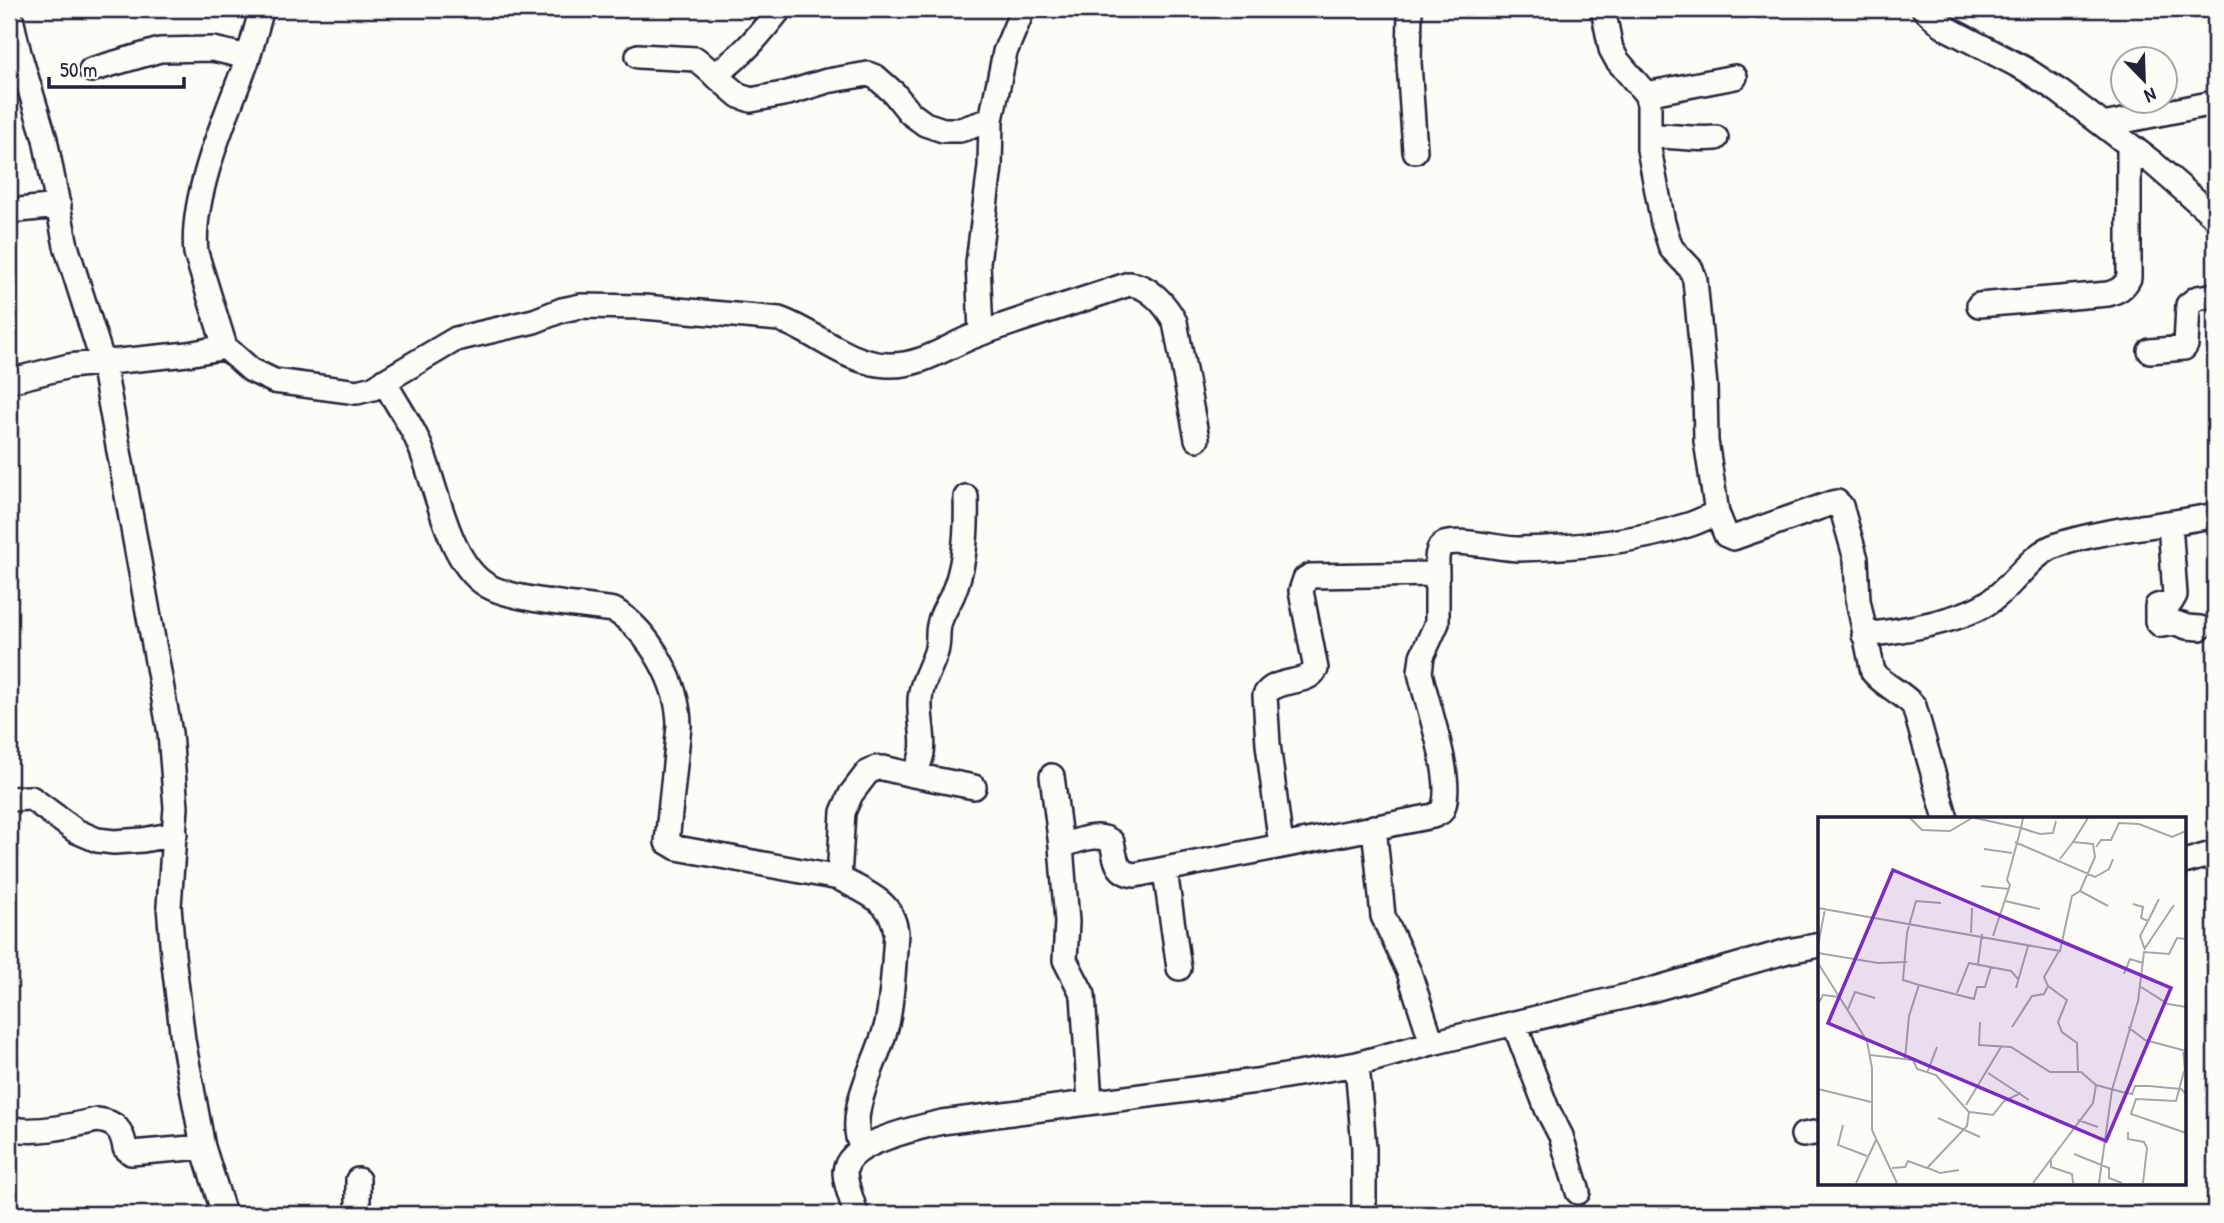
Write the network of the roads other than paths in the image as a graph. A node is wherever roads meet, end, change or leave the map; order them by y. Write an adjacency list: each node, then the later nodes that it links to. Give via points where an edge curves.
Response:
1 (9, 9): 21 (street, via 46,139)
2 (262, 9): 9 (street)
3 (780, 9): 11 (street, via 750,47)
4 (1023, 9): 15 (street, via 1005,52)
5 (1410, 9): 20 (street)
6 (1603, 9): 13 (street, via 1611,49)
7 (1924, 9): 16 (street, via 1956,34 2025,69)
8 (638, 56): 11 (street, via 696,60)
9 (248, 57): 10 (street, via 213,50 160,50); 27 (street, via 208,167 194,238)
10 (91, 70)
11 (714, 75): 15 (street, via 751,100 868,74 925,124 960,130)
12 (1735, 77): 13 (street)
13 (1646, 94): 17 (street)
14 (2214, 103): 16 (street)
15 (991, 120): 26 (street, via 978,263)
16 (2103, 125): 19 (street)
17 (1649, 136): 18 (street); 34 (street, via 1668,239 1695,280 1706,386 1706,441)
18 (1716, 138)
19 (2129, 145): 23 (street); 25 (street, via 2126,285 2108,294)
20 (1415, 151)
21 (59, 206): 22 (street); 29 (street, via 66,246)
22 (9, 211)
23 (2213, 213)
24 (2215, 295): 28 (street, via 2188,305 2183,348)
25 (1979, 305)
26 (981, 333): 30 (street, via 913,364 886,365 831,348 779,319 644,306 581,306 456,339); 32 (street, via 1137,284 1158,299 1175,322)
27 (225, 347): 29 (street); 30 (street, via 251,370 274,381 357,392)
28 (2150, 351)
29 (103, 363): 31 (street); 46 (street, via 170,733)
30 (390, 377): 52 (street, via 454,542 480,582 513,595 614,610 628,618 664,668 679,707 666,837 671,846)
31 (9, 381)
32 (1197, 439)
33 (966, 496): 40 (street, via 967,528 955,591 939,625 937,649 921,688 921,758)
34 (1717, 513): 37 (street, via 1680,528 1602,544 1517,549 1446,544 1438,551); 39 (street, via 1726,535 1733,538 1839,504 1856,559)
35 (2215, 515): 36 (street)
36 (2170, 523): 38 (street, via 2175,595 2171,602 2157,606 2157,621); 39 (street, via 2057,545 2042,552 1984,605 1941,621)
37 (1437, 574): 45 (street, via 1437,623 1420,672 1445,774 1446,800 1441,812 1433,816); 48 (street, via 1305,579 1301,592 1315,673 1273,686 1265,695)
38 (2200, 628)
39 (1864, 635): 44 (street, via 1873,672 1914,705)
40 (913, 775): 42 (street); 52 (street, via 876,768 851,794 843,812)
41 (1052, 776): 47 (street)
42 (974, 787)
43 (9, 799): 46 (street, via 31,798 76,831 97,840)
44 (1946, 817)
45 (1374, 827): 48 (street); 56 (street, via 1383,916 1409,972)
46 (176, 834): 60 (street, via 171,933 183,1040)
47 (1061, 846): 51 (street, via 1099,836 1112,842 1118,867 1126,874); 58 (street, via 1065,960 1083,995)
48 (1281, 846): 51 (street)
49 (2215, 853): 50 (street)
50 (2186, 861)
51 (1165, 871): 54 (street)
52 (839, 878): 61 (street, via 875,896 895,922 888,1023 855,1127)
53 (1818, 945): 55 (street)
54 (1179, 968)
55 (1514, 1023): 56 (street); 63 (street, via 1561,1136)
56 (1432, 1043): 57 (street)
57 (1357, 1064): 58 (street); 67 (street)
58 (1090, 1101): 61 (street, via 942,1122)
59 (9, 1127): 60 (street, via 33,1130 97,1120 118,1127 131,1153)
60 (203, 1147): 64 (street)
61 (862, 1149): 66 (street, via 847,1164 845,1174)
62 (358, 1180): 65 (street)
63 (1578, 1192)
64 (224, 1214)
65 (358, 1214)
66 (856, 1214)
67 (1364, 1214)

